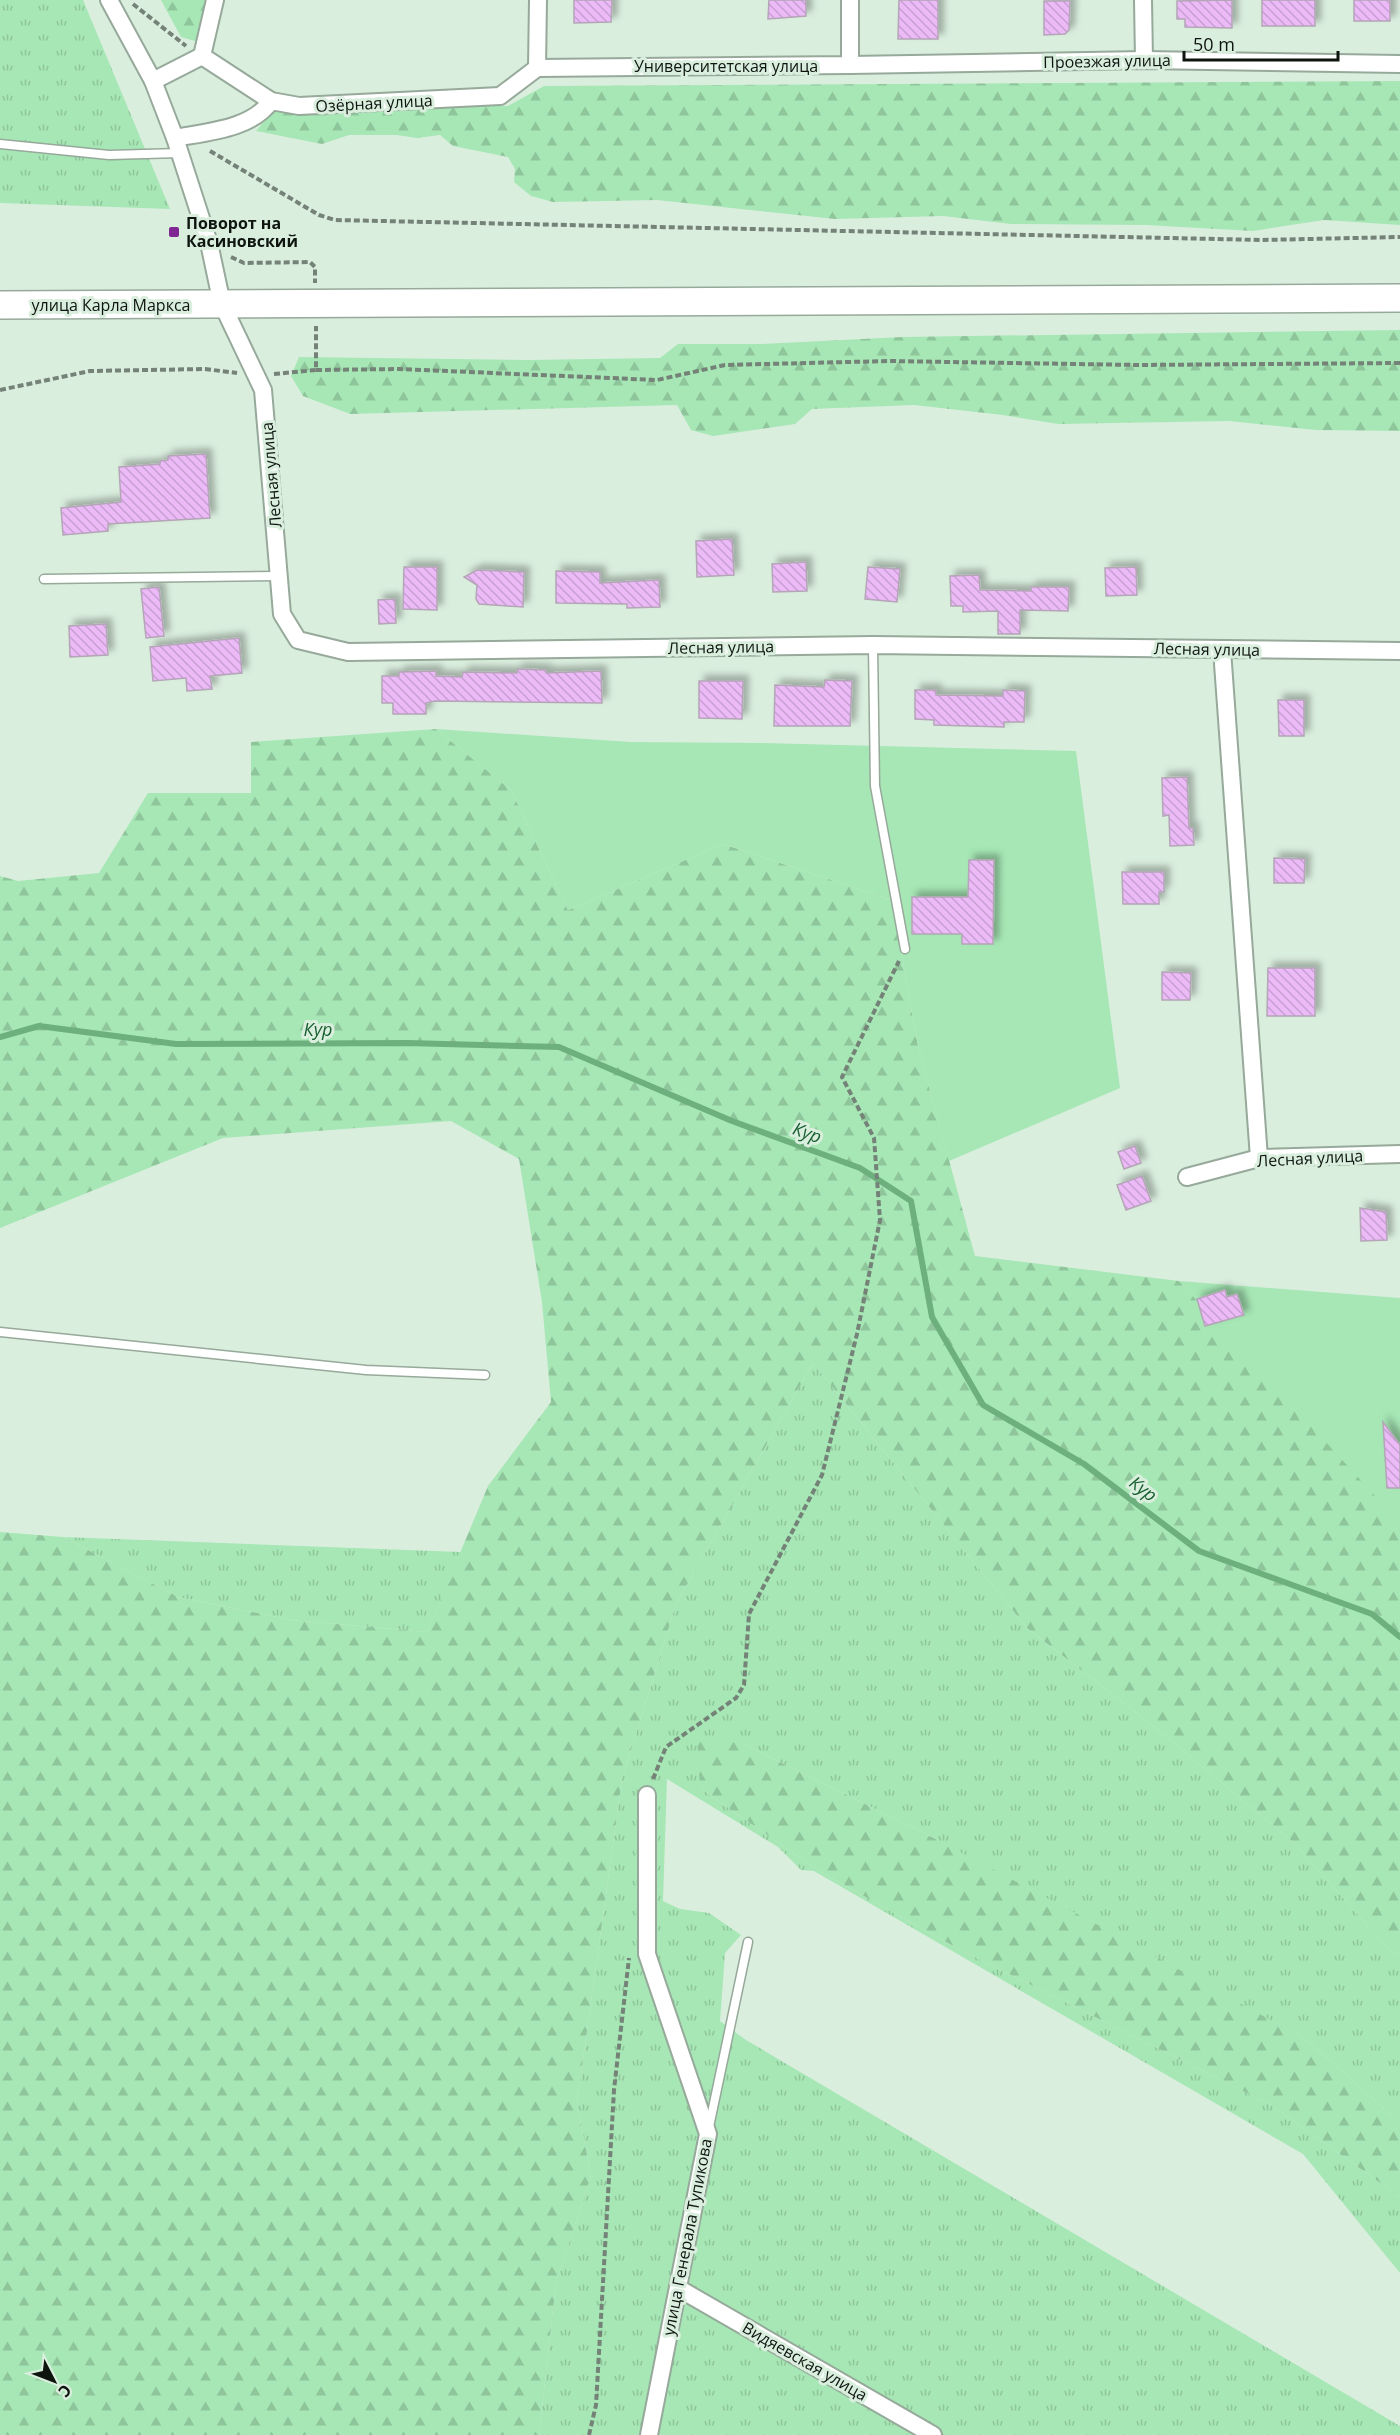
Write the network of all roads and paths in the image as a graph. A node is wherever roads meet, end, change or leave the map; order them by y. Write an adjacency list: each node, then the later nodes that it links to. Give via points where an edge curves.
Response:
1 (109, 0): 12 (street)
2 (128, 0): 7 (path)
3 (215, 0): 7 (street)
4 (538, 0): 11 (street)
5 (850, 0): 10 (street)
6 (1143, 0): 8 (street)
7 (202, 56): 12 (street); 13 (street, Озёрная улица)
8 (1144, 60): 9 (street, Проезжая улица); 10 (street, Проезжая улица)
9 (1400, 64)
10 (850, 65): 11 (street, Университетская улица)
11 (537, 68): 13 (street, Озёрная улица, via 500,96 299,106)
12 (153, 81): 14 (street)
13 (271, 101): 14 (street, via 262,114 243,123)
14 (180, 143): 15 (lane, via 109,154); 16 (path, via 335,220 1262,240); 20 (street)
15 (0, 144)
16 (1400, 237)
17 (227, 252): 19 (path, via 244,263 310,262 315,267)
18 (1400, 298): 19 (main road, улица Карла Маркса)
19 (316, 303): 20 (main road, улица Карла Маркса); 23 (path)
20 (222, 304): 21 (main road, улица Карла Маркса); 24 (street)
21 (0, 305)
22 (1400, 363): 23 (path, via 1138,365 889,361 725,365 657,380 399,369)
23 (316, 370): 24 (path)
24 (260, 383): 25 (path, via 205,369 90,371); 26 (street, Лесная улица)
25 (0, 390)
26 (280, 576): 27 (lane); 28 (street, Лесная улица, via 282,614 298,640 348,652)
27 (45, 579)
28 (873, 645): 29 (street, Лесная улица); 31 (lane, via 875,786)
29 (1222, 650): 30 (street, Лесная улица); 33 (street)
30 (1400, 651)
31 (905, 949): 37 (path, via 842,1077 874,1138 880,1220 822,1475 749,1614 744,1685 736,1698 666,1747)
32 (1400, 1154): 33 (street, Лесная улица)
33 (1259, 1158): 34 (street, Лесная улица)
34 (1186, 1177)
35 (0, 1332): 36 (lane, via 366,1371)
36 (485, 1374)
37 (647, 1795): 40 (street, улица Генерала Тупикова, via 647,1954)
38 (748, 1942): 40 (lane)
39 (630, 1948): 42 (path, via 614,2090 596,2405)
40 (708, 2134): 41 (street, улица Генерала Тупикова)
41 (678, 2288): 43 (street, улица Генерала Тупикова); 44 (street, Видяевская улица)
42 (589, 2435)
43 (648, 2435)
44 (933, 2435)

